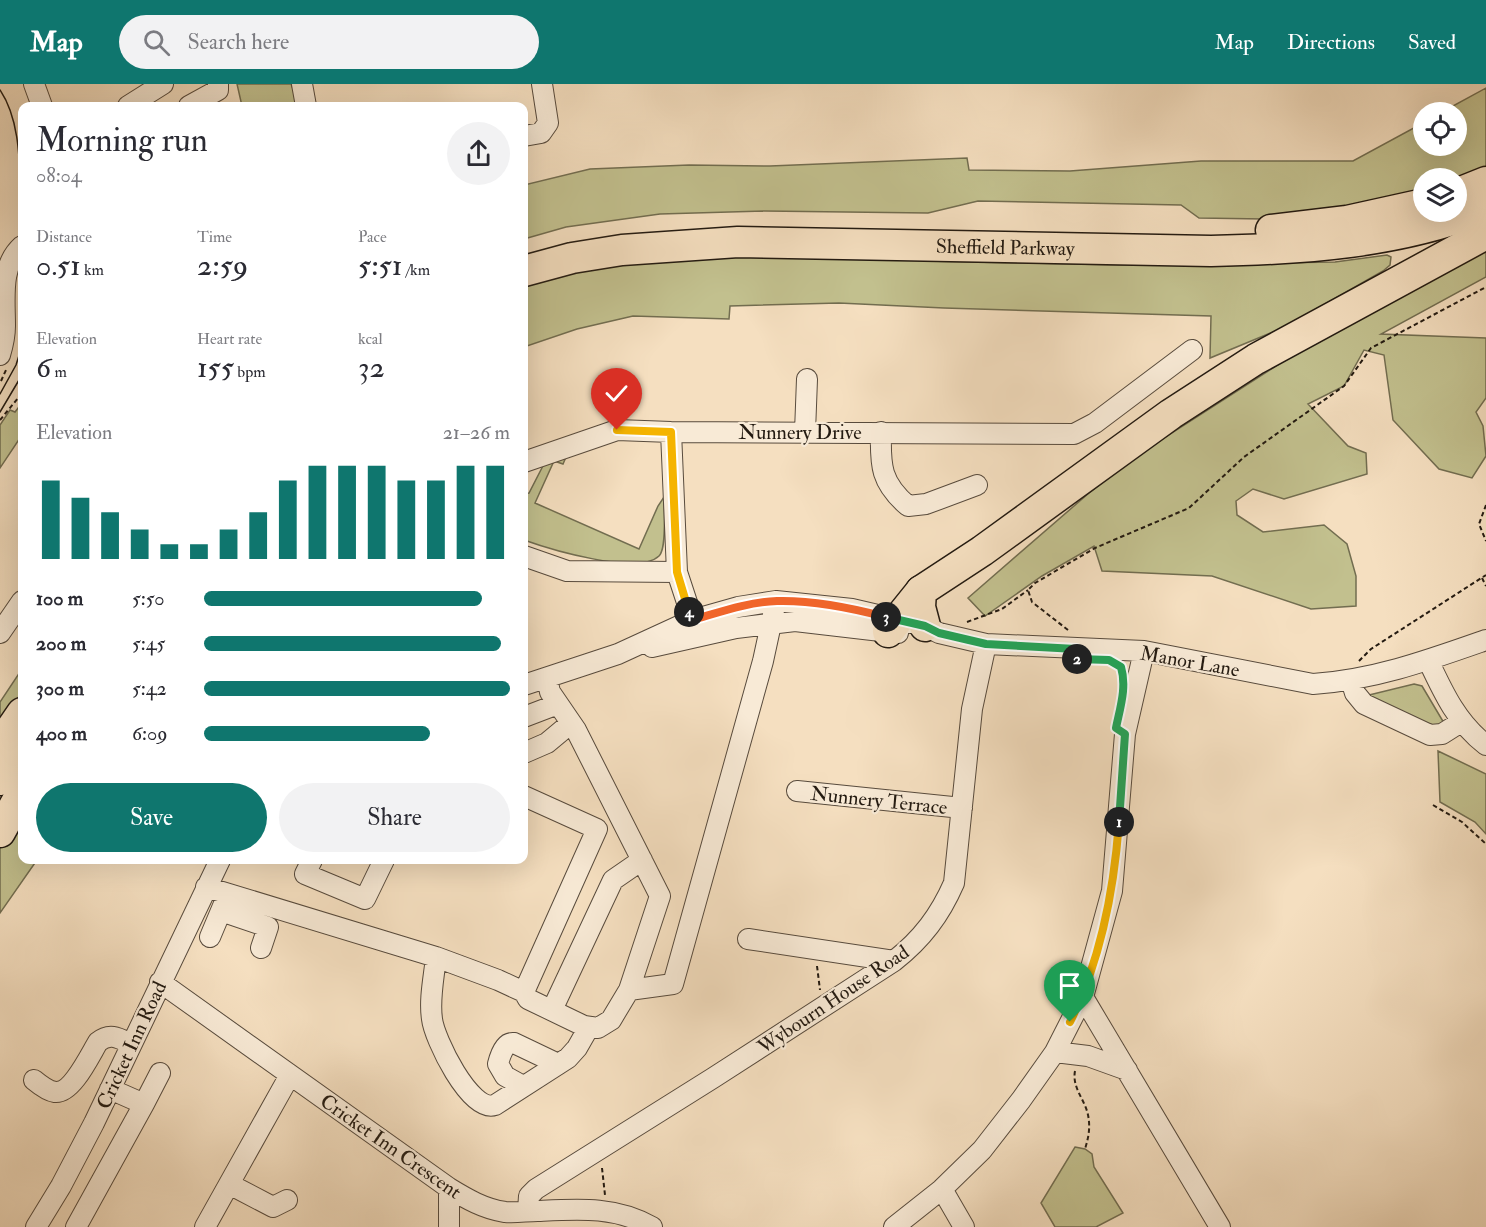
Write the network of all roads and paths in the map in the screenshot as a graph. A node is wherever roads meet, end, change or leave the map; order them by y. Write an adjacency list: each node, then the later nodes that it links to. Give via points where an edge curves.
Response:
1 (34, 84): 6 (street)
2 (163, 84): 7 (street)
3 (218, 84): 8 (street, via 218,90)
4 (302, 84): 9 (street)
5 (542, 84): 10 (street, via 548,123 542,133)
6 (41, 102)
7 (134, 102)
8 (196, 102)
9 (305, 102)
10 (528, 135)
11 (1486, 182): 12 (highway)
12 (1467, 190)
13 (1413, 206): 16 (highway, Sheffield Parkway, via 1347,221 1257,231 689,224 586,236)
14 (1486, 208): 18 (highway, Sheffield Parkway, via 1381,238 1270,250 738,242 622,250)
15 (1486, 234): 41 (highway, via 1256,359 1171,414 921,591)
16 (528, 249)
17 (18, 250): 21 (street, via 10,257 2,277 5,326)
18 (528, 269)
19 (1486, 287): 37 (path, via 1371,348 1344,386 1244,457 1189,508 1095,548 1050,573)
20 (1192, 350): 27 (street, Nunnery Drive, via 1095,423 1074,434)
21 (0, 355)
22 (807, 379): 26 (street)
23 (18, 398): 24 (path)
24 (0, 420)
25 (671, 432): 26 (street, Nunnery Drive); 28 (street, Nunnery Drive, via 617,430); 33 (street)
26 (805, 432): 27 (street, Nunnery Drive)
27 (881, 432): 29 (street, via 880,465 897,496 908,506 926,504)
28 (528, 461)
29 (977, 485)
30 (1486, 505): 31 (path, via 1479,524)
31 (1486, 540)
32 (528, 557): 33 (street, via 567,571)
33 (677, 572): 42 (street)
34 (1486, 575): 35 (path)
35 (1482, 578): 36 (path); 50 (path, via 1371,650)
36 (1486, 586)
37 (1029, 590): 41 (path, via 1002,609); 46 (path, via 1032,602 1078,638)
38 (776, 601): 40 (street); 41 (street, Manor Lane, via 852,609); 42 (street, Manor Lane, via 738,607)
39 (18, 607): 43 (street)
40 (771, 623): 41 (street); 42 (street); 84 (street, via 673,984)
41 (913, 628): 45 (street, Manor Lane)
42 (695, 629): 49 (street)
43 (0, 633)
44 (1486, 640): 48 (street, Manor Lane)
45 (986, 644): 46 (street, Manor Lane); 67 (street, Wybourn House Road, via 972,709)
46 (1076, 649): 47 (street, Manor Lane)
47 (1144, 651): 50 (street, Manor Lane, via 1313,684); 86 (street, via 1125,734 1112,891)
48 (1428, 660): 50 (street, Manor Lane); 55 (street)
49 (547, 678): 51 (street); 52 (street)
50 (1344, 681): 55 (street, via 1364,704 1431,735 1442,734)
51 (528, 684)
52 (558, 704): 53 (street); 56 (street)
53 (528, 715)
54 (18, 718): 57 (highway)
55 (1461, 722): 58 (street)
56 (571, 723): 59 (street, via 547,743); 65 (street)
57 (0, 745)
58 (1486, 745)
59 (528, 751)
60 (18, 754): 61 (highway)
61 (0, 780)
62 (797, 791): 67 (street, Nunnery Terrace)
63 (528, 798): 68 (street)
64 (18, 799): 69 (highway)
65 (613, 804): 68 (street); 71 (street)
66 (1433, 805): 70 (path, via 1462,822)
67 (962, 808): 82 (street, Wybourn House Road, via 954,884 930,926)
68 (597, 829): 85 (street)
69 (0, 832)
70 (1486, 844)
71 (642, 860): 84 (street, via 660,896); 88 (street, via 613,880)
72 (218, 864): 75 (street, Cricket Inn Road)
73 (310, 864): 74 (street, via 306,874 365,899)
74 (382, 864)
75 (206, 887): 76 (street); 83 (street, Cricket Inn Road)
76 (224, 902): 77 (street); 79 (street, via 268,927); 81 (street)
77 (210, 937)
78 (748, 939): 80 (street)
79 (261, 948)
80 (815, 949): 82 (street); 87 (path)
81 (436, 957): 85 (street); 98 (street, via 432,1021 455,1072 474,1097 490,1106)
82 (894, 961): 87 (street, Wybourn House Road)
83 (160, 982): 90 (street, Cricket Inn Road); 96 (street, Cricket Inn Crescent)
84 (629, 990): 89 (street, via 611,1020 597,1028)
85 (524, 992): 88 (street, via 528,999)
86 (1083, 996): 91 (street); 94 (street)
87 (822, 1008): 101 (street, Wybourn House Road)
88 (552, 1010): 89 (street)
89 (589, 1027): 93 (street, via 577,1048)
90 (131, 1044): 97 (street, via 115,1036 104,1037 62,1092 54,1092); 99 (street, Cricket Inn Road)
91 (1054, 1052): 92 (street); 105 (street, via 982,1149)
92 (1078, 1055): 94 (street); 102 (path, via 1074,1075 1090,1133)
93 (558, 1064): 98 (street); 98 (street, via 510,1042 498,1064 505,1076)
94 (1127, 1070): 116 (street)
95 (160, 1073): 100 (street)
96 (290, 1075): 103 (street); 104 (street, Cricket Inn Crescent)
97 (34, 1080)
98 (523, 1086)
99 (110, 1089): 100 (street); 109 (street, Cricket Inn Road)
100 (144, 1104): 110 (street)
101 (600, 1148): 107 (path); 108 (street, Wybourn House Road, via 536,1189 529,1196)
102 (1085, 1149)
103 (229, 1184): 106 (street, via 273,1207); 111 (street)
104 (450, 1188): 108 (street, Cricket Inn Crescent, via 485,1207 506,1212); 112 (street)
105 (942, 1189): 114 (street); 115 (street)
106 (287, 1200)
107 (607, 1210): 108 (street, Cricket Inn Crescent); 113 (street, Cricket Inn Crescent)
108 (528, 1211)
109 (41, 1225)
110 (76, 1227)
111 (205, 1227)
112 (449, 1227)
113 (652, 1227)
114 (894, 1227)
115 (964, 1227)
116 (1220, 1227)

